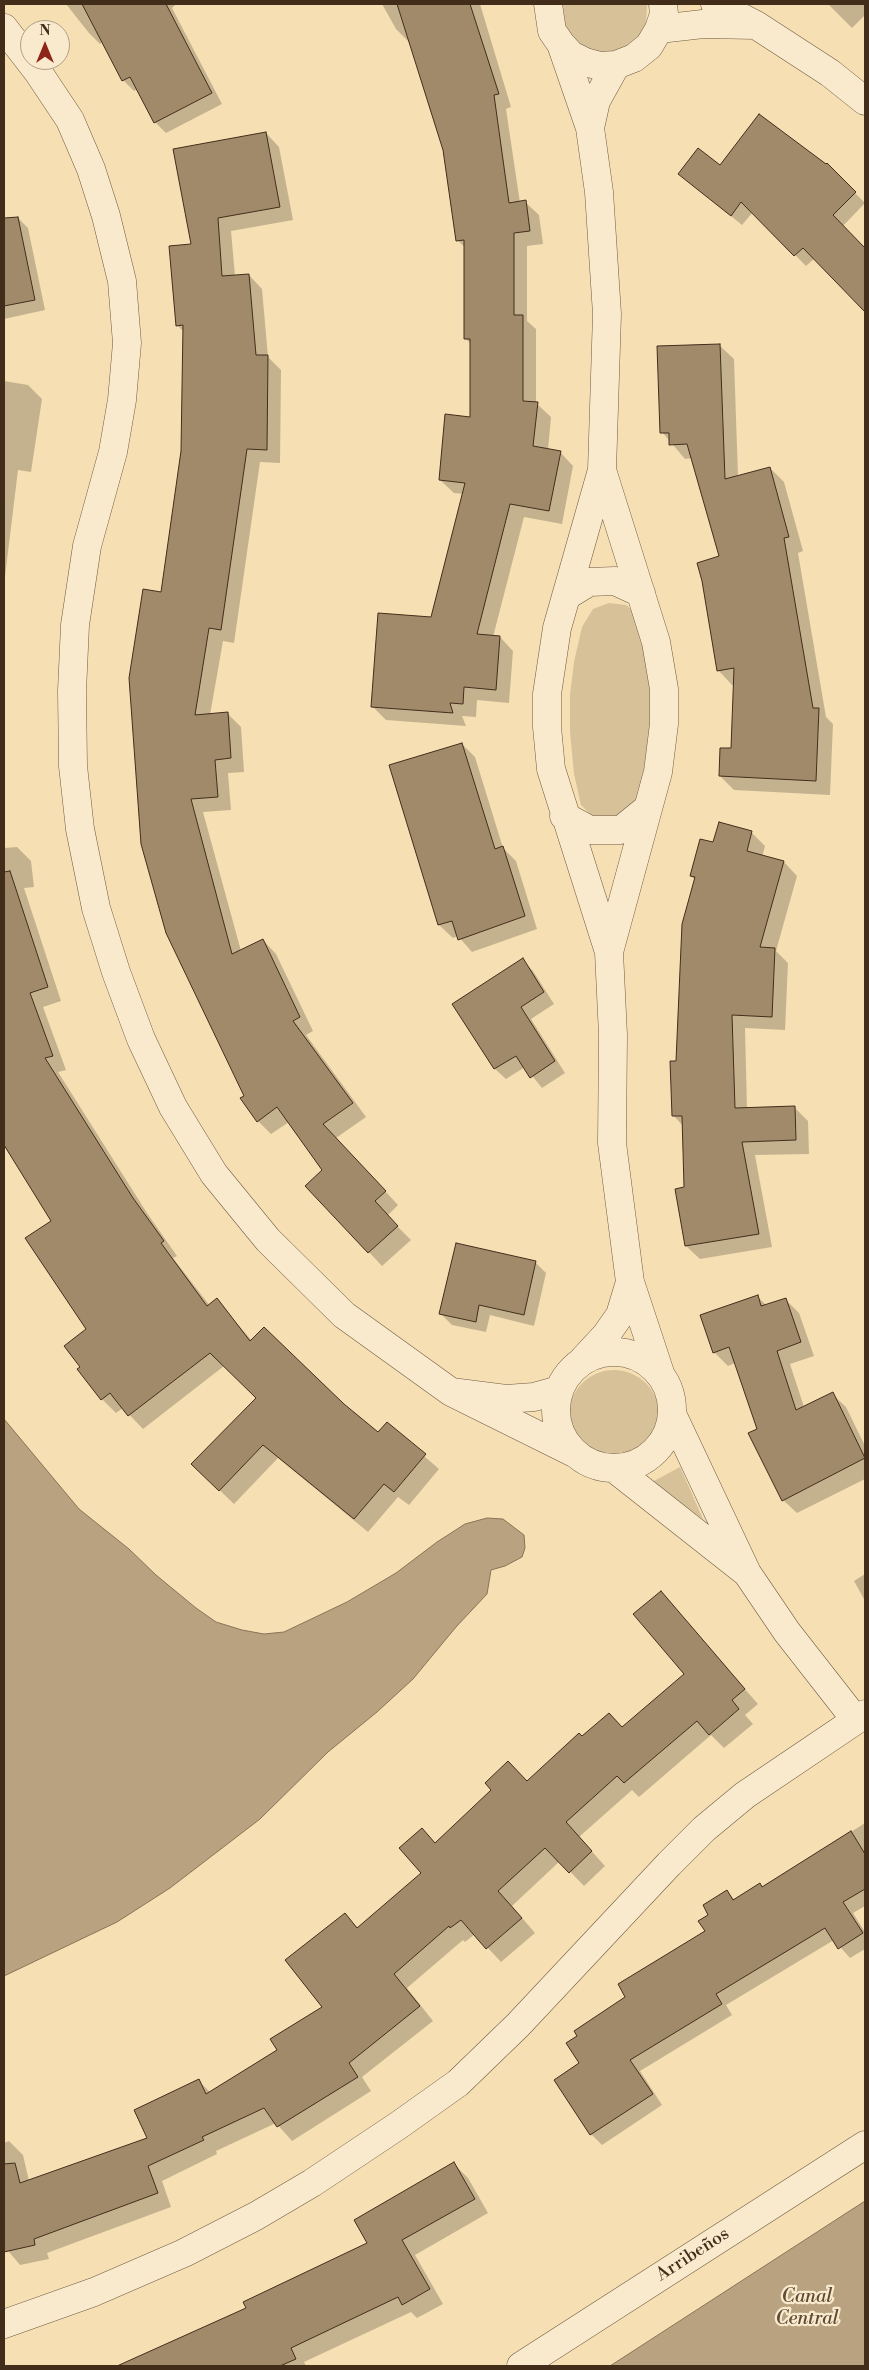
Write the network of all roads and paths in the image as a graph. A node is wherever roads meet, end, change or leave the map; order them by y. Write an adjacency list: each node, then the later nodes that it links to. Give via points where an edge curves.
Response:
1 (548, 4): 6 (street, via 552,31)
2 (715, 4): 4 (street)
3 (661, 16): 4 (street, via 703,24); 7 (street, via 649,46 634,58)
4 (756, 26): 8 (street, via 830,73)
5 (4, 28): 20 (street, via 70,120 91,169 122,281 127,343 122,400 113,452 87,546 75,625 72,691 73,766 80,829 96,908 110,953 145,1048 173,1106 214,1174 268,1240 344,1315)
6 (560, 44): 7 (street, via 585,62 600,66); 9 (street)
7 (616, 65): 9 (street, via 596,101)
8 (865, 101)
9 (590, 128): 10 (street, via 599,192 607,314)
10 (602, 470): 11 (street); 12 (street)
11 (641, 593): 12 (street, via 615,581 589,582); 13 (street, via 656,642 664,689 664,724 658,772)
12 (566, 596): 14 (street, via 557,628 547,694 551,769)
13 (648, 808): 14 (street, via 621,830 590,830); 15 (street)
14 (564, 816): 15 (street)
15 (609, 952): 16 (street, via 613,1035 612,1143)
16 (630, 1282): 17 (street, via 620,1315); 18 (street)
17 (579, 1363): 18 (street, via 596,1355 614,1352 632,1355 648,1363); 19 (street)
18 (661, 1376): 21 (street, via 670,1394)
19 (559, 1390): 20 (street, via 534,1397 506,1399); 22 (street, via 555,1406 557,1423 563,1440)
20 (451, 1392): 22 (street)
21 (672, 1414): 23 (street, via 669,1431 660,1446 632,1466); 24 (street)
22 (574, 1453): 23 (street, via 586,1462)
23 (615, 1468): 24 (street)
24 (747, 1573): 25 (street, via 787,1632)
25 (860, 1716): 27 (street, via 745,1795 704,1829 518,2025 458,2083 399,2125 312,2183 184,2253 94,2292)
26 (865, 2145): 28 (street, Arribeños)
27 (4, 2324)
28 (520, 2366)

